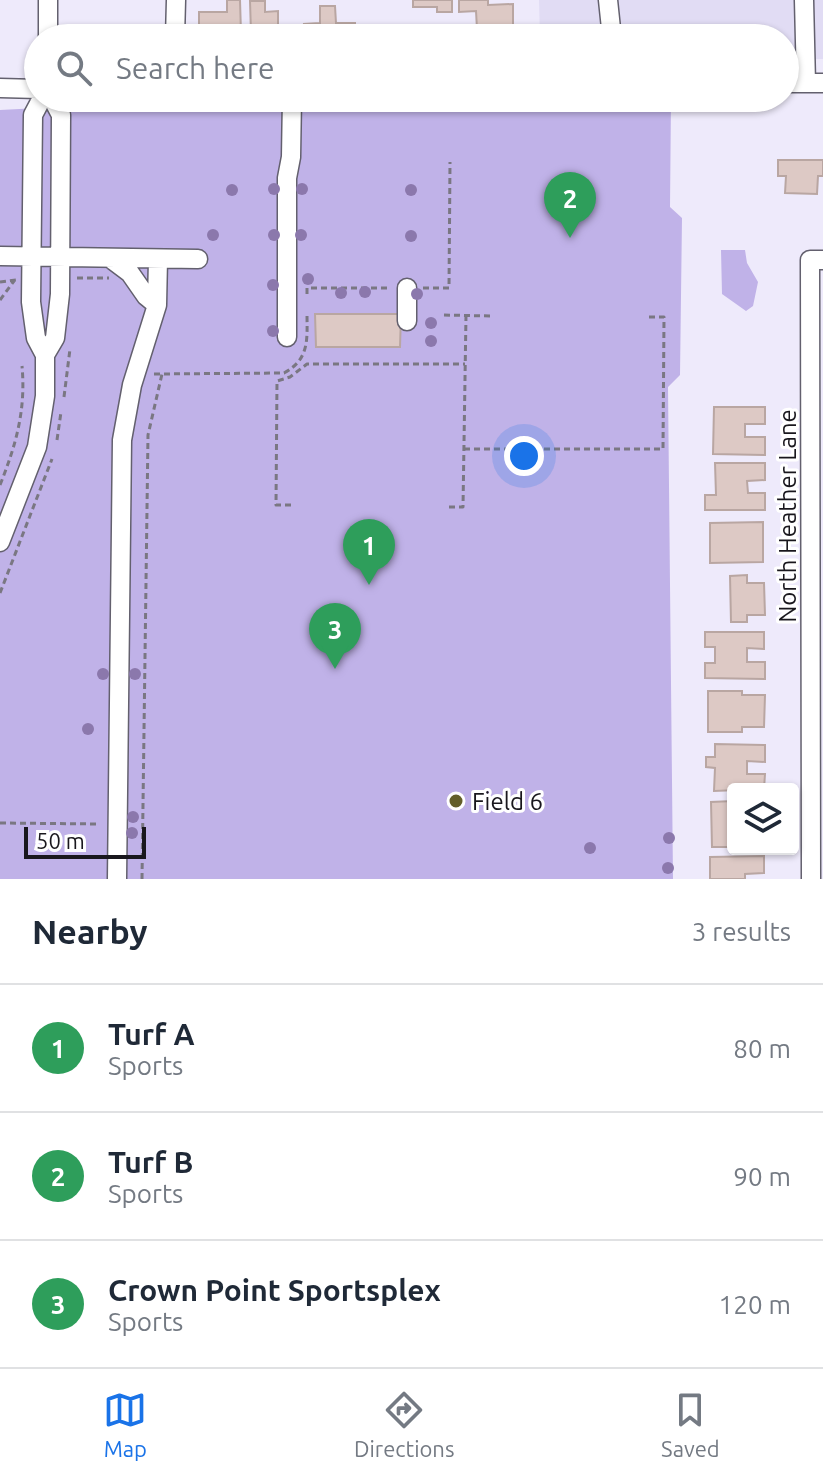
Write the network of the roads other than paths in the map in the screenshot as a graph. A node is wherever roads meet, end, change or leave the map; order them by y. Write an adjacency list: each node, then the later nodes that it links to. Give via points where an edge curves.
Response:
1 (48, 0): 5 (street)
2 (176, 0): 6 (street)
3 (608, 0): 7 (street)
4 (804, 0): 8 (street)
5 (48, 24)
6 (175, 24)
7 (611, 24)
8 (815, 83)
9 (0, 88): 10 (street)
10 (24, 89)
11 (35, 112): 15 (street)
12 (59, 112): 16 (street)
13 (292, 112): 24 (street, via 287,178)
14 (0, 256): 15 (street)
15 (32, 257): 16 (street); 25 (street, via 31,302 36,338)
16 (59, 257): 17 (street); 25 (street, via 55,338)
17 (110, 258): 18 (street); 22 (street)
18 (158, 259): 19 (street); 22 (street)
19 (198, 259)
20 (816, 260): 26 (street, North Heather Lane)
21 (407, 288): 23 (street)
22 (157, 305): 29 (street, via 132,385 122,440)
23 (407, 321)
24 (290, 344)
25 (45, 355): 27 (street, via 40,435)
26 (817, 516): 28 (street, North Heather Lane)
27 (0, 542)
28 (818, 771): 30 (street, North Heather Lane)
29 (117, 879)
30 (811, 879)

